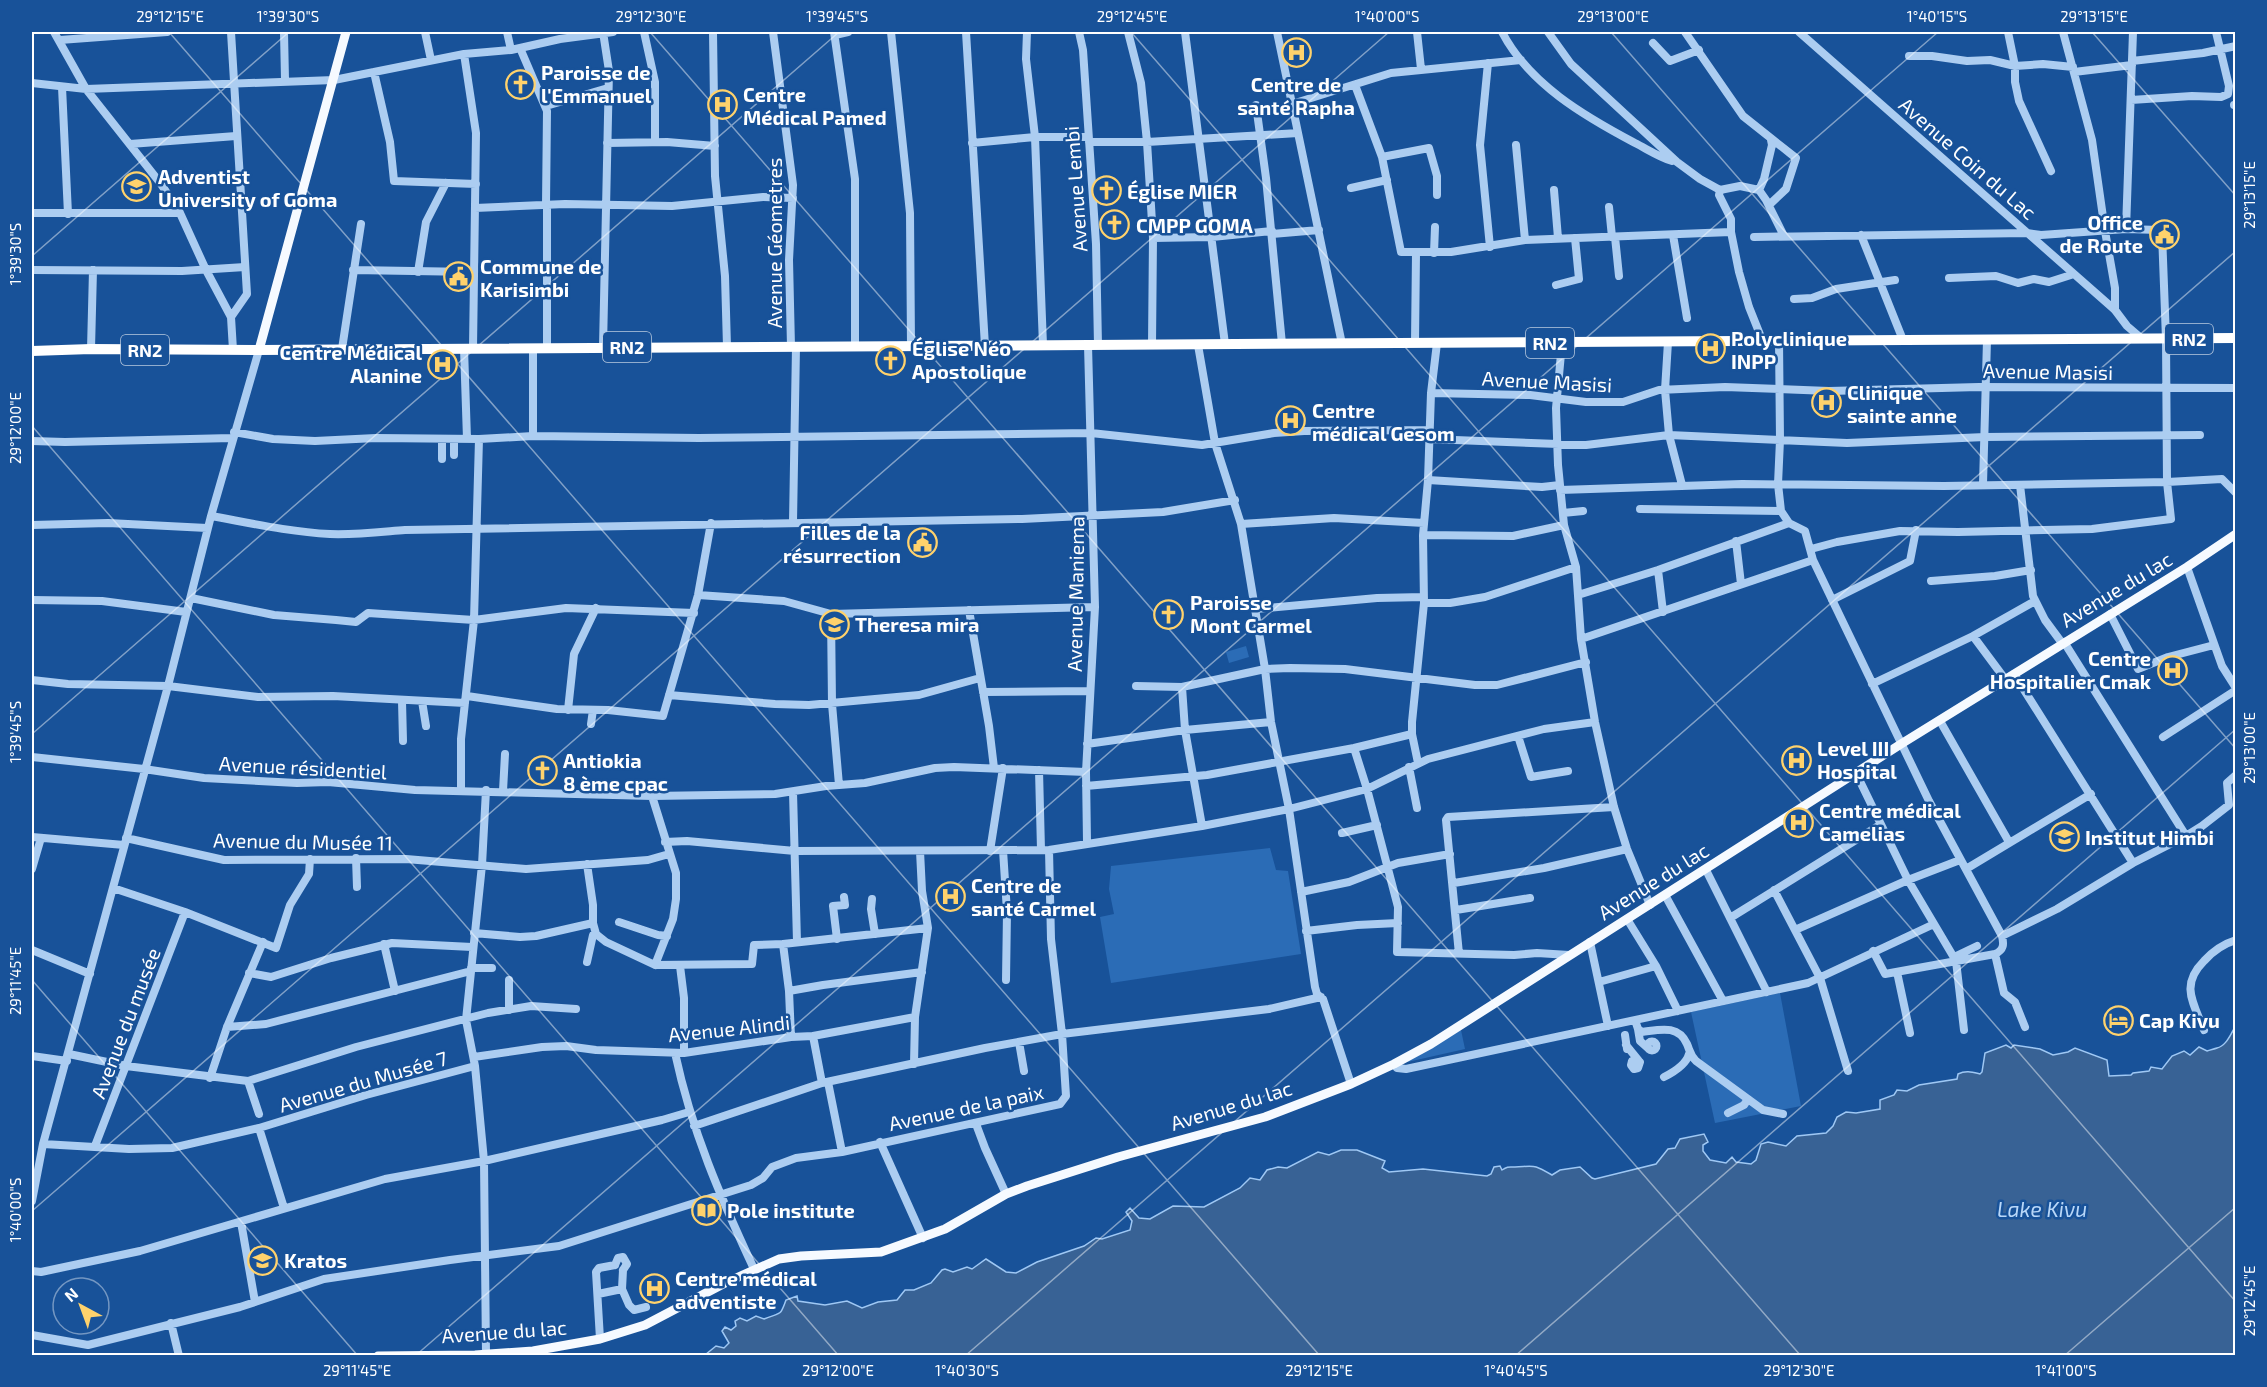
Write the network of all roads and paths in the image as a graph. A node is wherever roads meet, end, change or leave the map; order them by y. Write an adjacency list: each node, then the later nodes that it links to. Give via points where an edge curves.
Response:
1 (54, 32): 31 (street)
2 (167, 32): 31 (street)
3 (231, 32): 50 (street)
4 (284, 32): 48 (street)
5 (346, 32): 49 (main road)
6 (425, 32): 40 (street)
7 (507, 32): 36 (street)
8 (604, 32): 9 (street); 34 (street); 55 (street)
9 (613, 32)
10 (644, 32): 68 (street, via 655,82)
11 (713, 32): 73 (street)
12 (773, 32): 85 (street, Avenue Géometres, via 792,164)
13 (848, 32): 30 (street)
14 (891, 32): 152 (street, via 910,213)
15 (966, 32): 70 (street)
16 (1027, 32): 62 (street, via 1026,59)
17 (1079, 32): 64 (street, Avenue Lembi)
18 (1128, 32): 67 (street, via 1141,83)
19 (1185, 32): 65 (street)
20 (1277, 32): 57 (street)
21 (1418, 32): 45 (street)
22 (1502, 32): 41 (street)
23 (1548, 32): 75 (street, via 1571,64)
24 (1685, 32): 37 (street)
25 (1798, 32): 102 (street, Avenue Coin du Lac)
26 (2008, 32): 44 (street)
27 (2063, 32): 46 (street)
28 (2133, 32): 43 (street)
29 (2216, 32): 35 (street)
30 (835, 33): 151 (street, via 855,179)
31 (60, 40): 54 (street)
32 (1653, 43): 37 (street, via 1670,61)
33 (2235, 46): 35 (street)
34 (520, 48): 36 (street); 59 (street)
35 (2220, 49): 43 (street); 56 (street, via 2230,90 2225,96)
36 (511, 50): 38 (street)
37 (1699, 50): 66 (street, via 1743,116)
38 (464, 54): 40 (street); 79 (street, via 476,133)
39 (1909, 56): 44 (street, via 1990,60)
40 (431, 60): 47 (street)
41 (1521, 60): 42 (street); 75 (street, via 1541,81 1597,123)
42 (1488, 63): 45 (street); 113 (street, via 1480,145)
43 (2132, 63): 46 (street); 56 (street)
44 (2015, 66): 46 (street, via 2043,64); 76 (street, via 2019,101)
45 (1421, 69): 52 (street)
46 (2073, 69): 99 (street, via 2092,140)
47 (374, 72): 49 (street); 78 (street, via 390,142 394,181)
48 (285, 80): 49 (street); 50 (street)
49 (334, 80): 163 (main road)
50 (234, 82): 54 (street); 61 (street)
51 (32, 83): 53 (street)
52 (1355, 85): 57 (street); 74 (street)
53 (62, 87): 54 (street); 94 (street)
54 (86, 88): 71 (street)
55 (608, 88): 59 (street); 69 (street)
56 (2131, 100): 97 (street)
57 (1292, 104): 60 (street)
58 (1256, 105): 63 (street)
59 (546, 106): 87 (street)
60 (1298, 134): 63 (street); 98 (street)
61 (236, 136): 71 (street); 116 (street)
62 (1035, 137): 64 (street); 70 (street); 147 (street)
63 (1259, 137): 65 (street); 100 (street)
64 (1089, 139): 67 (street); 148 (street, Avenue Lembi, via 1096,244)
65 (1200, 139): 67 (street); 105 (street)
66 (1771, 140): 83 (street); 89 (street, via 1796,158 1786,189)
67 (1147, 141): 109 (street)
68 (655, 142): 69 (street); 73 (street)
69 (607, 143): 88 (street)
70 (972, 143): 153 (street)
71 (130, 144): 93 (street)
72 (1516, 145): 112 (street)
73 (715, 146): 86 (street)
74 (1382, 157): 77 (street); 84 (street, via 1429,148 1437,176)
75 (1677, 162): 82 (street)
76 (2051, 171)
77 (1387, 180): 80 (street); 115 (street, via 1400,250)
78 (446, 183): 79 (street); 121 (street, via 426,222)
79 (476, 184): 91 (street)
80 (1351, 188)
81 (1554, 190): 110 (street)
82 (1720, 190): 83 (street, via 1740,186); 101 (street, via 1731,219)
83 (1759, 190): 89 (street)
84 (1437, 195)
85 (793, 198): 86 (street); 155 (street, Avenue Géometres, via 789,268)
86 (717, 202): 88 (street); 154 (street)
87 (546, 205): 88 (street); 91 (street); 158 (street)
88 (606, 205): 159 (street)
89 (1769, 205): 108 (street)
90 (1609, 207): 106 (street)
91 (475, 208): 122 (street)
92 (32, 213): 94 (street)
93 (180, 213): 94 (street); 119 (street)
94 (68, 214)
95 (361, 224): 120 (street)
96 (1435, 227): 114 (street)
97 (2126, 229): 99 (street); 135 (street, via 2162,233)
98 (1319, 230): 100 (street); 146 (street)
99 (2105, 231): 102 (street); 130 (street)
100 (1272, 232): 105 (street); 145 (street)
101 (1731, 232): 103 (street); 140 (street)
102 (2027, 233): 104 (street); 123 (street, Avenue Coin du Lac)
103 (1673, 235): 106 (street); 132 (street)
104 (1861, 235): 108 (street); 127 (street)
105 (1212, 237): 109 (street); 144 (street)
106 (1613, 237): 111 (street); 124 (street)
107 (1754, 237): 108 (street)
108 (1784, 237)
109 (1153, 238): 149 (street)
110 (1558, 238): 111 (street); 112 (street)
111 (1575, 238): 128 (street, via 1579,279)
112 (1525, 240): 113 (street)
113 (1490, 247): 114 (street)
114 (1434, 253): 115 (street)
115 (1416, 254): 141 (street)
116 (245, 267): 119 (street); 131 (street, via 247,294)
117 (32, 270): 118 (street)
118 (93, 270): 119 (street); 160 (street)
119 (206, 270): 131 (street)
120 (353, 270): 121 (street); 161 (street)
121 (418, 272): 122 (street)
122 (473, 272): 156 (street)
123 (2074, 274): 125 (street, via 2049,282 2034,279 2018,283 1996,276); 130 (street, Avenue Coin du Lac)
124 (1619, 276)
125 (1949, 278)
126 (1895, 279): 127 (street)
127 (1878, 281): 129 (street); 136 (street)
128 (1556, 285)
129 (1794, 299)
130 (2115, 309): 134 (street, Avenue Coin du Lac)
131 (231, 317): 162 (street)
132 (1687, 318)
133 (2235, 338): 135 (highway, RN2)
134 (2142, 339): 135 (highway, RN2); 137 (highway, RN2)
135 (2166, 339): 166 (street)
136 (1903, 340): 137 (highway, RN2); 138 (highway, RN2)
137 (1987, 340): 165 (street)
138 (1779, 341): 140 (highway, RN2); 169 (street)
139 (1668, 342): 140 (highway, RN2); 143 (highway, RN2); 168 (street)
140 (1762, 342)
141 (1415, 343): 142 (highway, RN2); 146 (highway, RN2)
142 (1437, 343): 143 (highway, RN2); 170 (street)
143 (1562, 343): 171 (street)
144 (1225, 344): 145 (highway, RN2); 150 (highway, RN2)
145 (1282, 344): 146 (highway, RN2)
146 (1342, 344)
147 (1043, 345): 148 (highway, RN2); 153 (highway, RN2)
148 (1093, 345): 149 (highway, RN2); 172 (street, Avenue Maniema)
149 (1152, 345): 150 (highway, RN2)
150 (1198, 345): 187 (street)
151 (855, 346): 152 (highway, RN2); 155 (highway, RN2)
152 (911, 346): 153 (highway, RN2)
153 (985, 346)
154 (727, 347): 155 (highway, RN2); 159 (highway, RN2)
155 (794, 347): 178 (street, Avenue Géometres)
156 (468, 348): 157 (highway, RN2); 161 (highway, RN2); 183 (street)
157 (532, 348): 158 (highway, RN2); 177 (street)
158 (547, 348): 159 (highway, RN2)
159 (603, 348)
160 (91, 349): 162 (highway, RN2); 164 (highway, RN2)
161 (342, 349): 163 (highway, RN2)
162 (233, 350): 163 (highway, RN2)
163 (259, 350): 173 (street)
164 (32, 351)
165 (1985, 387): 166 (street, Avenue Masisi); 169 (street, Avenue Masisi); 180 (street)
166 (2166, 388): 167 (street, Avenue Masisi); 179 (street)
167 (2235, 388)
168 (1665, 390): 169 (street, Avenue Masisi); 171 (street, Avenue Masisi, via 1623,402); 175 (street)
169 (1779, 390): 185 (street)
170 (1431, 393): 171 (street, Avenue Masisi, via 1530,394); 174 (street)
171 (1557, 399): 188 (street)
172 (1091, 433): 178 (street); 187 (street, via 1189,445); 206 (street, Avenue Maniema)
173 (233, 435): 181 (street, via 315,441); 186 (street); 205 (street)
174 (1429, 435): 187 (street, via 1304,431); 188 (street); 191 (street)
175 (1668, 435): 185 (street); 188 (street, via 1586,445); 196 (street)
176 (2200, 435): 179 (street)
177 (534, 436): 178 (street); 184 (street)
178 (795, 436): 207 (street, Avenue Géometres)
179 (2165, 436): 180 (street); 192 (street)
180 (1985, 437): 185 (street, via 1847,443); 195 (street)
181 (442, 439): 182 (street); 190 (street)
182 (454, 439): 183 (street); 189 (street)
183 (468, 439): 184 (street)
184 (479, 439): 215 (street)
185 (1780, 440): 194 (street)
186 (32, 441)
187 (1215, 443): 200 (street)
188 (1557, 444): 198 (street)
189 (454, 455)
190 (442, 459)
191 (1428, 480): 198 (street); 209 (street)
192 (2167, 482): 193 (street); 197 (street); 217 (street, via 2171,519 2092,529)
193 (2232, 482): 199 (street)
194 (1778, 484): 195 (street); 196 (street); 203 (street)
195 (1983, 484): 197 (street)
196 (1682, 485): 198 (street)
197 (2020, 485): 217 (street)
198 (1560, 488): 204 (street)
199 (2235, 493)
200 (1235, 500): 206 (street, via 1163,512); 211 (street)
201 (1640, 509): 203 (street)
202 (1582, 511): 204 (street)
203 (1780, 511): 210 (street)
204 (1563, 513): 213 (street)
205 (211, 516): 214 (street); 215 (street, via 328,534)
206 (1093, 516): 207 (street); 236 (street, Avenue Maniema)
207 (793, 522): 208 (street)
208 (711, 523): 215 (street); 229 (street)
209 (1424, 523): 211 (street, via 1334,518); 219 (street)
210 (1789, 523): 220 (street); 221 (street, via 1802,528)
211 (1241, 524): 238 (street)
212 (32, 525): 214 (street, via 108,523)
213 (1564, 525): 219 (street, via 1513,536); 223 (street)
214 (207, 528): 231 (street)
215 (477, 530): 245 (street)
216 (1916, 530): 217 (street); 221 (street); 234 (street, via 1910,561)
217 (2025, 530): 226 (street)
218 (2235, 534): 224 (main road, Avenue du lac)
219 (1423, 535): 233 (street)
220 (1736, 541): 225 (street); 228 (street)
221 (1811, 549): 222 (street)
222 (1813, 560): 228 (street); 234 (street)
223 (1575, 567): 230 (street); 233 (street, via 1485,597 1450,603)
224 (2187, 567): 244 (main road, Avenue du lac); 249 (street)
225 (1659, 570): 230 (street); 241 (street)
226 (2031, 570): 227 (street); 235 (street)
227 (1931, 581)
228 (1741, 584): 241 (street)
229 (698, 595): 242 (street); 243 (street, via 784,601)
230 (1578, 595): 247 (street)
231 (190, 598): 240 (street); 245 (street, via 274,615 356,622 368,613)
232 (32, 600): 240 (street, via 102,601)
233 (1424, 600): 238 (street, via 1385,597); 254 (street)
234 (1832, 600): 256 (street)
235 (2036, 601): 246 (street); 248 (street)
236 (1095, 607): 239 (street); 261 (street, Avenue Maniema)
237 (596, 609): 242 (street); 245 (street, via 566,608); 268 (street, via 574,654)
238 (1256, 609): 251 (street)
239 (969, 610): 243 (street); 253 (street)
240 (186, 612): 257 (street)
241 (1663, 612): 247 (street)
242 (694, 613): 263 (street)
243 (831, 614): 267 (street)
244 (2110, 614): 248 (main road, Avenue du lac); 249 (street, via 2138,669)
245 (474, 620): 264 (street)
246 (1973, 636): 252 (street); 256 (street)
247 (1581, 639): 250 (street)
248 (2063, 643): 252 (main road, Avenue du lac); 312 (street)
249 (2214, 645): 260 (street)
250 (1586, 662): 254 (street, via 1497,685); 272 (street)
251 (1265, 669): 254 (street, via 1345,669); 259 (street); 271 (street)
252 (2010, 676): 270 (main road, Avenue du lac); 303 (street)
253 (980, 678): 262 (street); 267 (street, via 919,695)
254 (1415, 679): 276 (street)
255 (32, 680): 257 (street)
256 (1872, 684): 281 (street)
257 (168, 686): 265 (street, via 258,697 333,696); 289 (street)
258 (1136, 686): 259 (street)
259 (1182, 687): 275 (street)
260 (2235, 689): 278 (street)
261 (1090, 691): 262 (street); 280 (street, Avenue Maniema)
262 (983, 693): 288 (street)
263 (669, 695): 267 (street, via 795,706); 269 (street, via 663,716)
264 (466, 699): 266 (street); 268 (street); 299 (street)
265 (402, 701): 266 (street); 279 (street)
266 (422, 701): 274 (street)
267 (832, 704): 296 (street)
268 (568, 710): 269 (street)
269 (593, 710): 273 (street)
270 (1940, 721): 281 (main road, Avenue du lac); 318 (street)
271 (1271, 722): 275 (street); 286 (street)
272 (1596, 722): 277 (street); 305 (street)
273 (591, 724)
274 (426, 726)
275 (1185, 730): 280 (street); 295 (street)
276 (1412, 734): 282 (street); 285 (street)
277 (1518, 736): 285 (street); 291 (street, via 1531,777)
278 (2163, 737)
279 (403, 741)
280 (1087, 744): 292 (street, Avenue Maniema)
281 (1901, 744): 293 (main road, Avenue du lac); 329 (street)
282 (1354, 748): 286 (street); 298 (street)
283 (505, 754): 301 (street)
284 (32, 757): 289 (street, Avenue résidentiel)
285 (1418, 763): 287 (street)
286 (1279, 764): 295 (street); 307 (street)
287 (1409, 767): 298 (street); 306 (street)
288 (998, 768): 290 (street, Avenue résidentiel); 296 (street, Avenue résidentiel, via 935,768 865,783); 324 (street)
289 (144, 769): 299 (street, Avenue résidentiel, via 204,778); 315 (street)
290 (1039, 770): 292 (street, Avenue résidentiel); 321 (street)
291 (1568, 771)
292 (1086, 772): 297 (street, Avenue Maniema)
293 (1856, 773): 309 (street); 336 (main road, Avenue du lac)
294 (2235, 775): 312 (street, via 2227,783 2228,808)
295 (1192, 777): 297 (street); 310 (street)
296 (839, 784): 302 (street, Avenue résidentiel)
297 (1086, 786): 317 (street, Avenue Maniema)
298 (1367, 789): 307 (street); 308 (street)
299 (461, 790): 300 (street, Avenue résidentiel)
300 (486, 790): 301 (street, Avenue résidentiel); 332 (street)
301 (503, 791): 304 (street, Avenue résidentiel)
302 (793, 792): 304 (street, Avenue résidentiel); 322 (street)
303 (2091, 794): 318 (street); 330 (street)
304 (652, 796): 316 (street)
305 (1614, 807): 319 (street); 326 (street, via 1450,816 1446,820)
306 (1417, 808)
307 (1289, 809): 310 (street); 342 (street)
308 (1377, 825): 311 (street); 333 (street)
309 (1880, 825): 337 (street); 341 (street)
310 (1202, 826): 317 (street)
311 (1342, 833)
312 (2186, 836): 330 (street)
313 (32, 837): 314 (street, Avenue du Musée 11)
314 (41, 838): 315 (street, Avenue du Musée 11); 334 (street)
315 (125, 842): 328 (street, Avenue du Musée 11, via 224,860); 340 (street)
316 (665, 842): 322 (street); 325 (street)
317 (1087, 842): 321 (street)
318 (2009, 842): 335 (street)
319 (1627, 849): 338 (street); 347 (street)
320 (1003, 850): 321 (street); 324 (street); 391 (street)
321 (1045, 850): 412 (street)
322 (795, 851): 323 (street); 367 (street)
323 (920, 851): 324 (street); 356 (street)
324 (990, 851)
325 (669, 854): 331 (street, Avenue du Musée 11, via 648,860); 362 (street, via 676,873 676,891)
326 (1450, 854): 333 (street); 338 (street)
327 (356, 858): 328 (street, Avenue du Musée 11); 332 (street, Avenue du Musée 11); 339 (street)
328 (310, 859): 366 (street, via 309,874 290,905 277,948)
329 (1960, 860): 335 (street); 337 (street)
330 (2133, 863): 363 (street, via 2057,909)
331 (587, 864): 332 (street, Avenue du Musée 11, via 526,869); 353 (street)
332 (482, 865): 359 (street)
333 (1389, 866): 342 (street, via 1349,882); 354 (street)
334 (32, 869)
335 (1966, 869): 363 (street)
336 (1706, 870): 343 (main road, Avenue du lac); 350 (street)
337 (1908, 880): 355 (street); 357 (street)
338 (1454, 884): 348 (street)
339 (357, 887)
340 (113, 888): 349 (street); 388 (street)
341 (1774, 890): 350 (street); 357 (street)
342 (1301, 892): 358 (street)
343 (1665, 895): 347 (main road, Avenue du lac); 397 (street)
344 (844, 897): 364 (street, via 845,905 833,906)
345 (1530, 898): 348 (street)
346 (872, 899): 361 (street)
347 (1650, 905): 351 (main road, Avenue du lac)
348 (1456, 910): 375 (street)
349 (184, 912): 366 (street); 425 (street, Avenue du musée)
350 (1730, 918): 395 (street)
351 (1627, 919): 368 (main road, Avenue du lac); 382 (street)
352 (619, 922): 362 (street)
353 (593, 923): 359 (street, via 536,936); 360 (street)
354 (1398, 923): 358 (street); 375 (street, via 1397,952)
355 (1934, 924): 374 (street); 378 (street)
356 (928, 928): 361 (street); 385 (street)
357 (1795, 930): 389 (street)
358 (1306, 931): 396 (street, via 1315,987)
359 (474, 933): 372 (street)
360 (596, 934): 379 (street); 380 (street)
361 (875, 934): 364 (street)
362 (667, 936): 380 (street)
363 (2002, 936): 376 (street, via 2003,948)
364 (837, 939): 367 (street)
365 (2235, 940): 409 (street, via 2206,958 2189,982)
366 (262, 942): 387 (street)
367 (797, 942): 370 (street)
368 (1590, 942): 377 (main road, Avenue du lac); 392 (street)
369 (384, 944): 372 (street); 387 (street, via 271,977); 393 (street)
370 (783, 944): 381 (street, via 754,945 752,964); 394 (street)
371 (1977, 946): 378 (street)
372 (472, 947): 384 (street)
373 (32, 950): 388 (street)
374 (1873, 951): 386 (street, via 1884,973); 389 (street)
375 (1460, 954): 377 (street)
376 (1995, 954): 378 (street); 405 (street, via 2004,993 2015,1002)
377 (1569, 955): 424 (main road, Avenue du lac)
378 (1955, 959): 386 (street); 408 (street)
379 (587, 962)
380 (655, 965): 381 (street)
381 (680, 966): 418 (street, via 684,998)
382 (1656, 966): 392 (street); 400 (street)
383 (492, 968): 384 (street)
384 (471, 969): 393 (street); 402 (street)
385 (922, 972): 394 (street); 401 (street)
386 (1897, 972): 411 (street)
387 (249, 973): 406 (street)
388 (90, 974): 421 (street)
389 (1820, 978): 395 (street); 427 (street)
390 (509, 980): 399 (street)
391 (1006, 980)
392 (1599, 982): 404 (street)
393 (395, 991): 406 (street, via 266,1024)
394 (789, 992): 414 (street)
395 (1767, 992): 397 (street)
396 (1321, 997): 412 (street, via 1269,1009); 432 (street)
397 (1723, 1001): 400 (street)
398 (576, 1009): 399 (street, via 531,1006)
399 (509, 1010): 402 (street)
400 (1678, 1011): 403 (street)
401 (915, 1017): 413 (street, Avenue Alindi); 423 (street)
402 (466, 1020): 422 (street); 430 (street, via 356,1047)
403 (1635, 1020): 407 (street); 410 (street)
404 (1608, 1026): 407 (street); 424 (street, via 1406,1069)
405 (2025, 1026)
406 (227, 1027): 429 (street)
407 (1624, 1028): 416 (street)
408 (1964, 1030)
409 (2204, 1030)
410 (1640, 1031): 417 (street); 419 (street, via 1675,1030 1683,1036)
411 (1910, 1033)
412 (1062, 1034): 415 (street); 438 (street, Avenue de la paix, via 1064,1102)
413 (813, 1036): 414 (street, Avenue Alindi); 431 (street)
414 (791, 1037): 418 (street, Avenue Alindi)
415 (1019, 1042): 423 (street); 426 (street)
416 (1626, 1045): 416 (street, via 1631,1065 1638,1060)
417 (1651, 1045)
418 (680, 1053): 422 (street, Avenue Alindi, via 542,1047); 434 (street)
419 (1689, 1054): 428 (street, via 1683,1065); 433 (street)
420 (32, 1056): 421 (street)
421 (68, 1058): 425 (street); 442 (street)
422 (475, 1062): 440 (street, Avenue du Musée 7); 445 (street)
423 (914, 1064): 431 (street)
424 (1394, 1064): 432 (main road, Avenue du lac)
425 (126, 1066): 429 (street); 443 (street, Avenue du musée)
426 (1024, 1071)
427 (1848, 1071)
428 (1664, 1077)
429 (210, 1078): 430 (street)
430 (248, 1081): 436 (street, Avenue du Musée 7)
431 (825, 1082): 439 (street); 444 (street)
432 (1351, 1084): 447 (main road, Avenue du lac, via 1246,1123 1118,1157)
433 (1748, 1099): 435 (street); 437 (street, via 1763,1110)
434 (689, 1112): 439 (street); 445 (street)
435 (1728, 1113)
436 (259, 1114)
437 (1783, 1114)
438 (976, 1124): 441 (street, Avenue de la paix); 447 (street)
439 (694, 1126): 446 (street)
440 (259, 1128): 443 (street, Avenue du Musée 7, via 172,1148); 449 (street, Avenue du Musée 7)
441 (879, 1142): 444 (street, Avenue de la paix); 451 (street, Avenue de la paix)
442 (43, 1144): 443 (street, Avenue du Musée 7); 448 (street)
443 (95, 1146)
444 (842, 1152): 446 (street, Avenue de la paix, via 796,1158 772,1167 757,1182)
445 (484, 1161): 449 (street, via 405,1175); 452 (street)
446 (719, 1194): 452 (street, via 559,1246); 453 (street)
447 (1006, 1194): 451 (main road, Avenue du lac)
448 (32, 1201)
449 (284, 1208): 450 (street)
450 (241, 1222): 454 (street, via 140,1251); 457 (street)
451 (923, 1238): 453 (main road, Avenue du lac, via 881,1252 801,1256)
452 (484, 1256): 457 (street, via 324,1279); 462 (street)
453 (754, 1269): 461 (main road, Avenue du lac, via 645,1325)
454 (32, 1271)
455 (622, 1289): 456 (street); 456 (street, via 627,1264 623,1257 615,1265 597,1270); 458 (street, via 634,1310)
456 (598, 1294): 461 (street)
457 (255, 1302): 459 (street)
458 (646, 1307)
459 (171, 1323): 460 (street, via 88,1345); 463 (street)
460 (32, 1335)
461 (600, 1339): 462 (main road, Avenue du lac, via 533,1351)
462 (486, 1354): 464 (main road, Avenue du lac)
463 (179, 1356)
464 (378, 1356)

